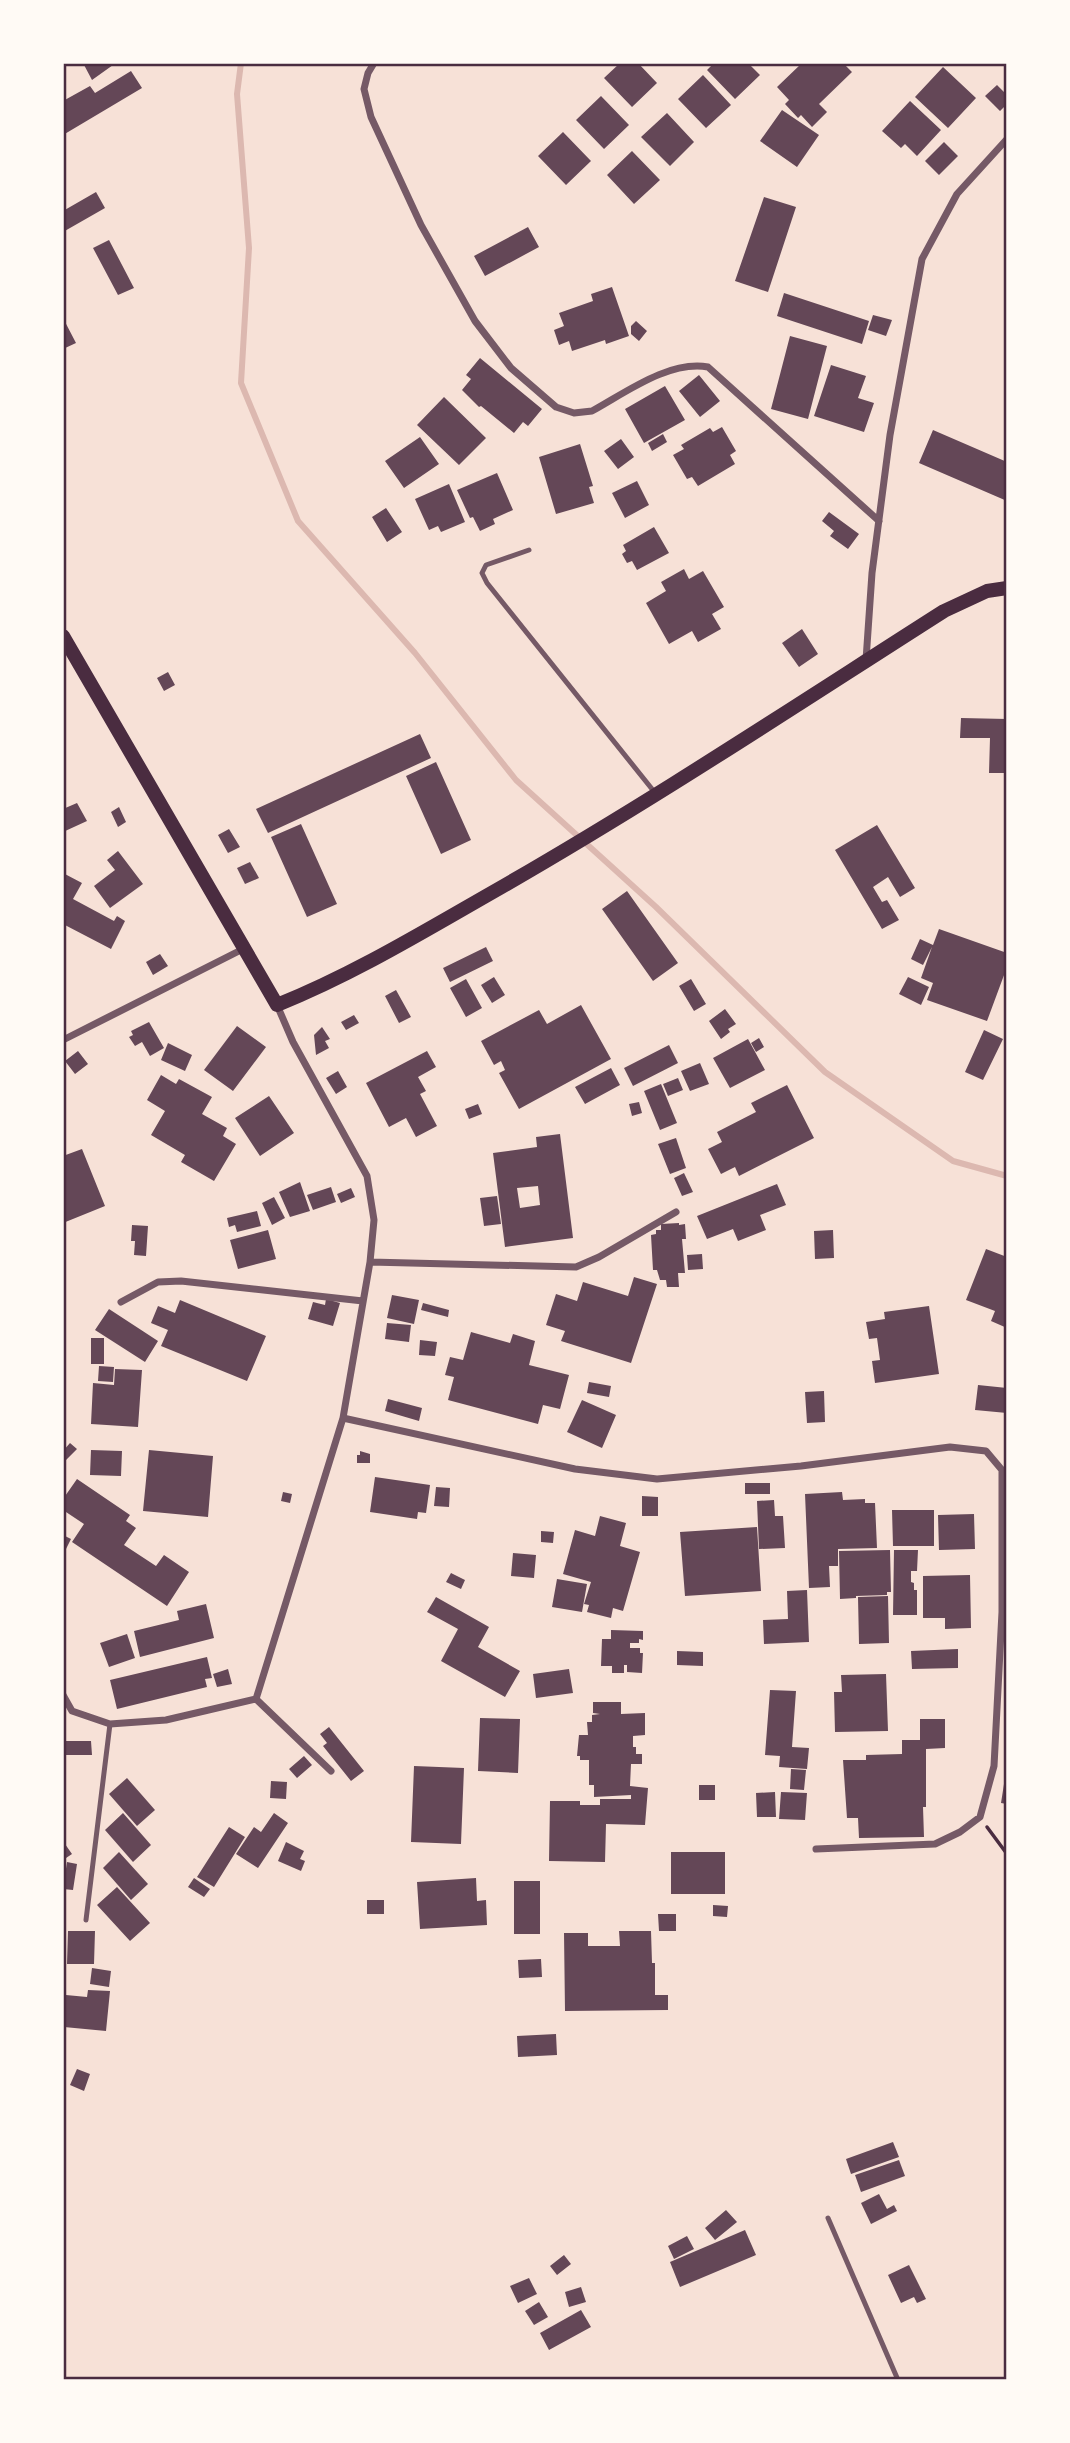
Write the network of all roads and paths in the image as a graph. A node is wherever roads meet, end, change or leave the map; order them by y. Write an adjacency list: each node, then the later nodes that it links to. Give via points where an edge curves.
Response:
1 (374, 63): 3 (street, via 364,89 371,117 428,237 475,321 511,368 556,407 580,412 592,411 666,371 688,365 708,367)
2 (1007, 139): 3 (street, via 957,194 922,259)
3 (878, 521): 7 (street)
4 (529, 550): 8 (lane, via 486,565 482,573 486,583)
5 (1007, 588): 7 (main road, via 987,591 944,611)
6 (63, 636): 9 (main road)
7 (866, 661): 8 (main road)
8 (656, 794): 10 (main road, via 411,939)
9 (243, 949): 10 (main road); 11 (street)
10 (277, 1005): 13 (street, via 367,1177 374,1220)
11 (63, 1040)
12 (676, 1212): 13 (street, via 576,1267)
13 (370, 1262): 14 (street)
14 (363, 1301): 15 (street, via 181,1281 158,1282); 16 (street)
15 (121, 1302)
16 (343, 1418): 18 (street); 21 (street, via 575,1469 657,1479 950,1447 986,1451 1002,1470 1002,1612 995,1766)
17 (63, 1695): 19 (street, via 72,1711)
18 (256, 1699): 19 (street, via 166,1720); 20 (street)
19 (110, 1724): 24 (lane)
20 (331, 1771)
21 (980, 1816): 22 (street, via 935,1844); 23 (path)
22 (816, 1849)
23 (1007, 1854)
24 (86, 1920)
25 (828, 2218): 26 (lane)
26 (898, 2380)

